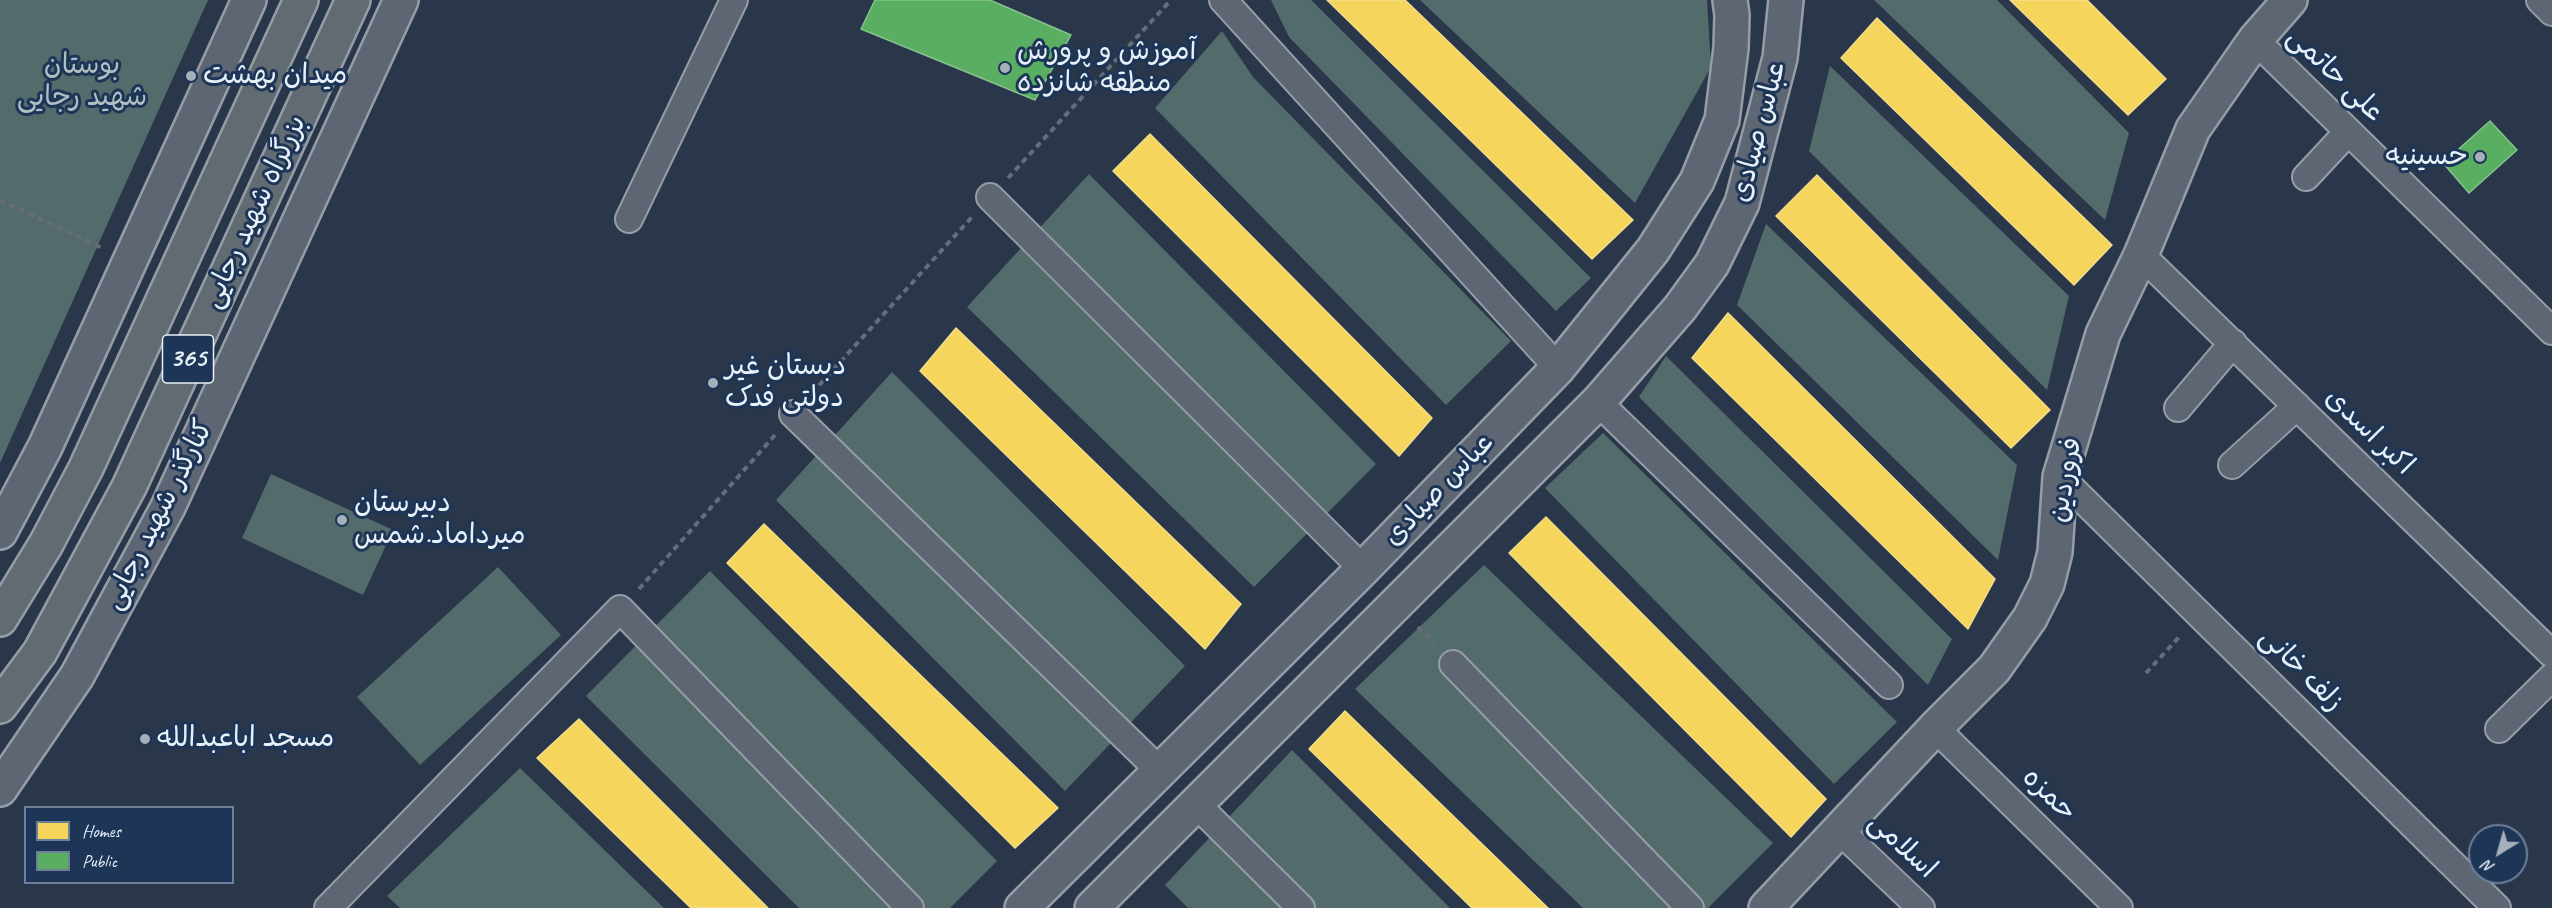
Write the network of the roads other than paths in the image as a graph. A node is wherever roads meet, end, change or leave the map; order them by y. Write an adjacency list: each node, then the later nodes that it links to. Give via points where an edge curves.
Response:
1 (249, 0): 27 (street, via 45,447)
2 (301, 0): 29 (highway, بزرگراه شهید رجایی / 365, via 86,468)
3 (353, 0): 34 (highway, بزرگراه شهید رجایی / 365, via 129,487 40,652)
4 (401, 0): 38 (street, کنارگذر شهید رجایی, via 168,507 77,676)
5 (734, 0): 16 (street)
6 (1223, 0): 20 (street)
7 (1730, 0): 20 (street, عباس صیادی, via 1731,48 1722,120 1696,181 1653,250)
8 (1786, 0): 21 (street, عباس صیادی, via 1780,58 1742,203 1712,264 1680,308)
9 (2290, 0): 12 (street, فروردین)
10 (2540, 0): 11 (street)
11 (2552, 12)
12 (2254, 40): 13 (street, علی حاتمی); 17 (street, فروردین, via 2193,129)
13 (2348, 132): 14 (street); 18 (street, علی حاتمی)
14 (2306, 177)
15 (990, 197): 28 (street)
16 (629, 219)
17 (2141, 255): 19 (street, اکبر اسدی); 26 (street, فروردین, via 2103,334)
18 (2552, 330)
19 (2233, 343): 22 (street, اکبر اسدی); 23 (street)
20 (1558, 368): 28 (street, عباس صیادی)
21 (1598, 402): 33 (street); 39 (street, عباس صیادی)
22 (2297, 406): 25 (street); 30 (street, اکبر اسدی)
23 (2178, 408)
24 (793, 414): 37 (street)
25 (2232, 465)
26 (2060, 477): 35 (street, فروردین, via 2055,552 2047,584 2030,618 1994,669); 50 (street, زلف خانی)
27 (0, 532)
28 (1363, 568): 37 (street, عباس صیادی)
29 (0, 619)
30 (2552, 654)
31 (1453, 664): 46 (street)
32 (2552, 676): 36 (street)
33 (1889, 685)
34 (0, 706)
35 (1935, 728): 40 (street, فروردین); 49 (street, حمزه)
36 (2499, 729)
37 (1159, 770): 43 (street, عباس صیادی)
38 (0, 789)
39 (1196, 804): 44 (street, عباس صیادی); 45 (street)
40 (1839, 830): 47 (street, فروردین); 48 (street, اسلامی)
41 (328, 908): 42 (street, via 621,609)
42 (909, 908)
43 (1022, 908)
44 (1092, 908)
45 (1300, 908)
46 (1690, 908)
47 (1767, 908)
48 (1921, 908)
49 (2119, 908)
50 (2497, 908)

